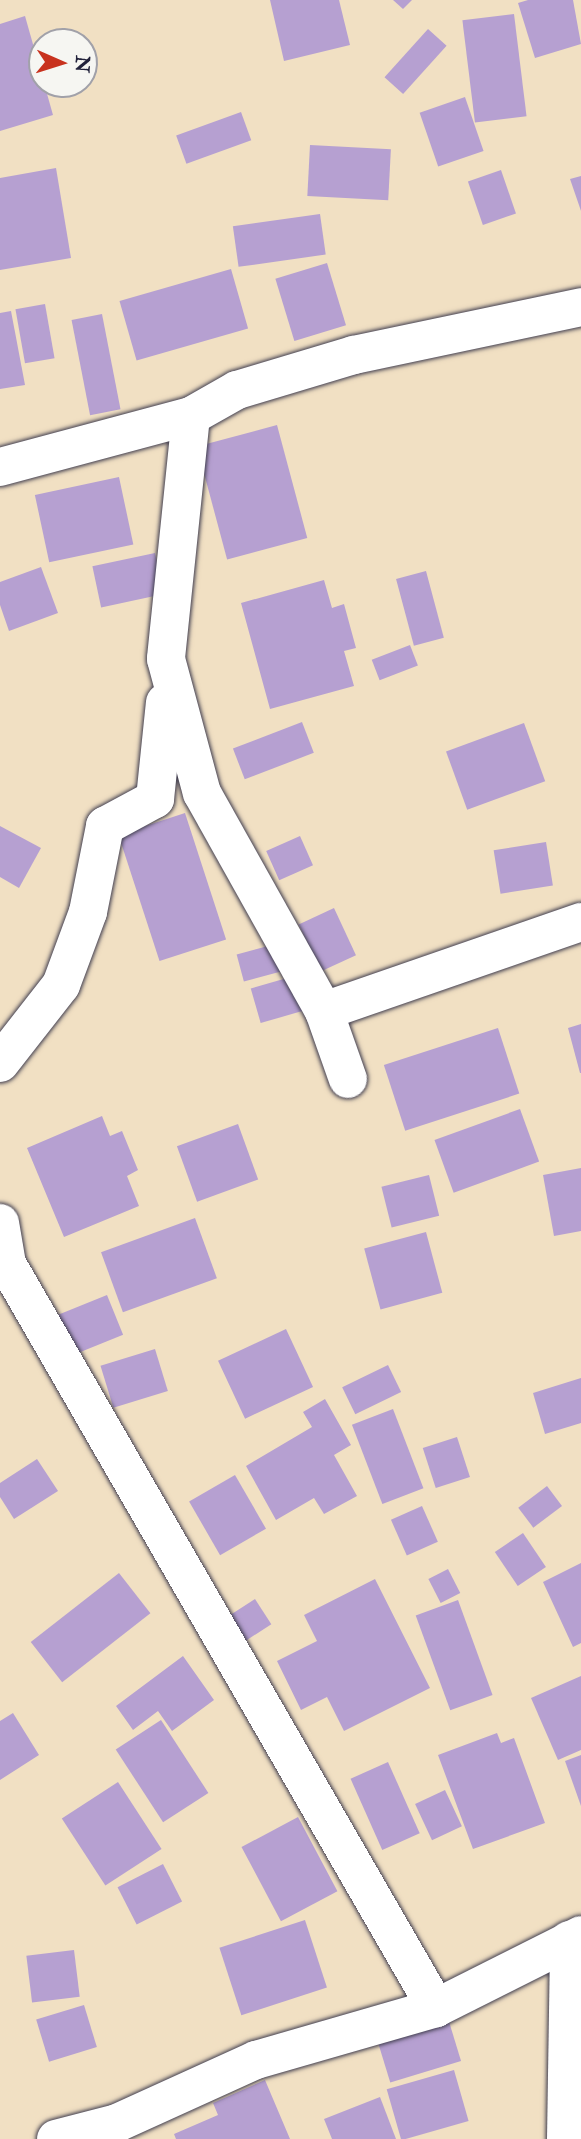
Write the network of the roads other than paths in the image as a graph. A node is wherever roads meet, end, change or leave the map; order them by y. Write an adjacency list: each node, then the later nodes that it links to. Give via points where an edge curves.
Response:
1 (581, 307): 2 (street, via 354,355 237,390)
2 (191, 416): 3 (street); 4 (street)
3 (0, 467)
4 (166, 659): 6 (street, via 202,793); 7 (street, via 164,738 155,799 104,826 89,912 61,985)
5 (581, 922): 6 (street)
6 (324, 1010): 8 (street)
7 (0, 1063)
8 (348, 1079)
9 (0, 1223): 11 (street, via 7,1264)
10 (575, 1937): 11 (street); 14 (street)
11 (436, 2008): 12 (street, via 256,2060)
12 (119, 2131): 13 (street)
13 (56, 2139)
14 (566, 2139)

